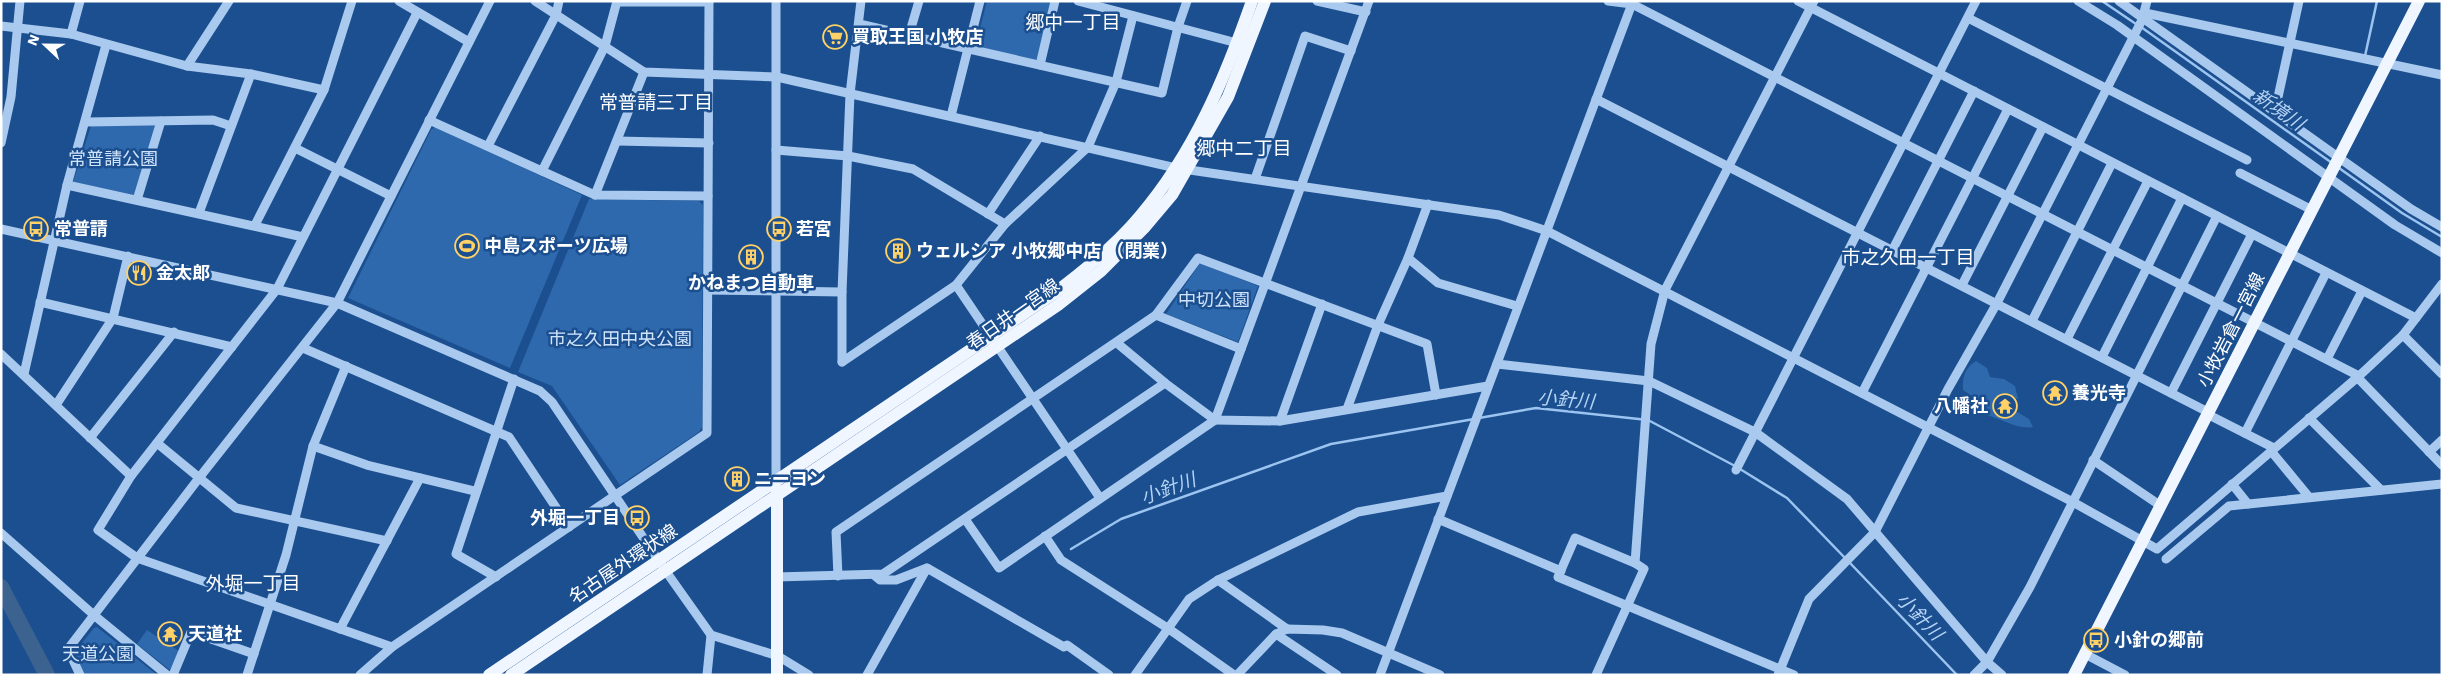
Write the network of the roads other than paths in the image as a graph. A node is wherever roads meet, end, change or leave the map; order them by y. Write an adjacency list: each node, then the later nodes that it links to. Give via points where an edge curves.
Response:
1 (20, 1): 41 (street)
2 (80, 1): 42 (street)
3 (229, 1): 54 (street)
4 (352, 1): 64 (street)
5 (399, 1): 33 (street)
6 (490, 1): 45 (street)
7 (535, 1): 34 (street)
8 (559, 1): 34 (street)
9 (776, 1): 61 (street)
10 (861, 1): 38 (street)
11 (919, 1): 43 (street)
12 (980, 1): 50 (street)
13 (1056, 1): 53 (street)
14 (1078, 1): 35 (street)
15 (1187, 1): 40 (street)
16 (1252, 1): 46 (main road, 春日井一宮線)
17 (1265, 1): 93 (main road, 春日井一宮線, via 1228,97)
18 (1317, 1): 32 (street)
19 (1369, 1): 32 (street)
20 (1608, 1): 30 (street)
21 (1798, 1): 31 (street)
22 (1976, 1): 37 (street)
23 (2078, 1): 44 (street)
24 (2119, 1): 36 (street)
25 (2147, 1): 36 (street)
26 (2299, 1): 47 (street)
27 (2419, 1): 52 (main road, 小牧岩倉一宮線)
28 (617, 2): 29 (street); 49 (street)
29 (709, 2): 58 (street)
30 (1633, 3): 60 (street); 67 (street)
31 (1812, 4): 57 (street); 60 (street)
32 (1366, 12): 51 (street)
33 (417, 13): 45 (street); 92 (street)
34 (556, 14): 49 (street); 82 (street)
35 (1133, 16): 40 (street); 62 (street)
36 (2143, 17): 44 (street); 47 (street); 69 (street)
37 (1968, 18): 57 (street); 63 (street)
38 (859, 24): 43 (street); 66 (street)
39 (1, 26): 41 (street)
40 (1178, 27): 46 (street); 62 (street, via 1162,93)
41 (18, 28): 42 (street); 80 (street, via 11,98)
42 (71, 34): 48 (street)
43 (909, 35): 50 (street)
44 (2134, 36): 63 (street); 96 (street)
45 (469, 42): 71 (street)
46 (1238, 43): 93 (main road, 春日井一宮線)
47 (2290, 43): 52 (street); 69 (street)
48 (106, 45): 54 (street); 73 (street)
49 (605, 46): 55 (street); 94 (street)
50 (968, 48): 53 (street); 70 (street)
51 (1351, 51): 98 (street, via 1306,36); 101 (street)
52 (2387, 63): 59 (street); 87 (main road, 小牧岩倉一宮線)
53 (1040, 65): 62 (street)
54 (187, 66): 56 (street)
55 (644, 72): 58 (street); 77 (street)
56 (251, 74): 64 (street); 74 (street)
57 (1939, 74): 65 (street); 79 (street)
58 (710, 75): 61 (street); 78 (street)
59 (2442, 75)
60 (1775, 77): 79 (street); 91 (street)
61 (777, 78): 66 (street); 85 (street)
62 (1116, 82): 83 (street)
63 (2108, 88): 81 (street); 89 (street)
64 (324, 90): 84 (street)
65 (1974, 91): 68 (street); 88 (street)
66 (850, 94): 70 (street); 86 (street)
67 (1596, 99): 91 (street); 118 (street)
68 (2008, 109): 75 (street); 97 (street)
69 (2275, 111): 87 (street)
70 (951, 116): 76 (street)
71 (429, 120): 82 (street); 103 (street)
72 (161, 121): 73 (street); 74 (street, via 213,120); 107 (street)
73 (86, 122): 100 (street)
74 (231, 126): 110 (street)
75 (2043, 127): 81 (street); 105 (street)
76 (1040, 136): 83 (street); 111 (street)
77 (617, 141): 78 (street); 102 (street)
78 (709, 142): 104 (street)
79 (1904, 142): 88 (street); 119 (street)
80 (1, 143)
81 (2078, 145): 90 (street); 112 (street)
82 (488, 146): 94 (street)
83 (1088, 147): 93 (street); 114 (street)
84 (295, 148): 92 (street); 115 (street)
85 (776, 150): 86 (street); 142 (street)
86 (848, 156): 111 (street, via 913,169); 143 (street)
87 (2338, 159): 96 (main road, 小牧岩倉一宮線); 116 (street)
88 (1938, 160): 97 (street); 124 (street)
89 (2247, 160)
90 (2112, 163): 99 (street); 120 (street)
91 (1728, 166): 119 (street); 140 (street)
92 (338, 169): 103 (street); 122 (street)
93 (1181, 169): 98 (street); 159 (main road, 春日井一宮線, via 1172,195 1101,271 1058,305)
94 (542, 171): 102 (street)
95 (2240, 173): 109 (street)
96 (2329, 176): 109 (main road, 小牧岩倉一宮線); 126 (street, via 2395,226)
97 (1973, 178): 105 (street); 130 (street)
98 (1255, 179): 101 (street)
99 (2148, 181): 106 (street); 125 (street)
100 (67, 185): 107 (street); 123 (street)
101 (1301, 186): 108 (street); 133 (street)
102 (595, 195): 104 (street)
103 (392, 196): 145 (street)
104 (708, 196): 139 (street)
105 (2008, 196): 112 (street); 135 (street)
106 (2182, 198): 113 (street); 131 (street)
107 (137, 200): 110 (street)
108 (1428, 204): 118 (street, via 1500,216); 129 (street)
109 (2312, 210): 127 (main road, 小牧岩倉一宮線)
110 (199, 214): 115 (street)
111 (988, 214): 114 (street)
112 (2043, 214): 120 (street); 146 (street)
113 (2217, 216): 121 (street); 136 (street)
114 (1005, 224): 134 (street)
115 (255, 225): 122 (street)
116 (2442, 227)
117 (1, 229): 123 (street)
118 (1547, 231): 140 (street); 149 (street)
119 (1858, 232): 124 (street); 167 (street)
120 (2077, 232): 125 (street); 153 (street)
121 (2252, 234): 127 (street); 147 (street)
122 (303, 237): 138 (street)
123 (54, 240): 128 (street); 144 (street)
124 (1893, 249): 130 (street)
125 (2112, 250): 131 (street); 158 (street)
126 (2442, 253)
127 (2289, 254): 132 (street); 154 (main road, 小牧岩倉一宮線)
128 (128, 256): 138 (street); 151 (street)
129 (1408, 258): 149 (street, via 1438,283); 155 (street)
130 (1927, 267): 135 (street); 179 (street)
131 (2147, 267): 136 (street); 166 (street)
132 (2326, 273): 141 (street); 160 (street)
133 (1265, 282): 148 (street); 150 (street, via 1198,258); 164 (street)
134 (956, 285): 143 (street, via 842,362); 159 (street)
135 (1962, 285): 146 (street)
136 (2182, 285): 147 (street); 173 (street)
137 (2442, 285): 152 (street)
138 (277, 289): 145 (street); 162 (street)
139 (708, 290): 142 (street); 211 (street, via 706,433)
140 (1665, 290): 167 (street); 176 (street, via 1651,344)
141 (2362, 291): 152 (street); 168 (street)
142 (775, 292): 143 (street); 208 (street)
143 (842, 292)
144 (40, 302): 151 (street); 171 (street)
145 (337, 303): 163 (street); 175 (street)
146 (1997, 303): 153 (street); 189 (street)
147 (2216, 303): 154 (street); 180 (street)
148 (1322, 304): 155 (street); 188 (street)
149 (1517, 306): 169 (street)
150 (1156, 315): 161 (street); 164 (street)
151 (113, 318): 156 (street); 183 (street)
152 (2416, 318): 157 (street)
153 (2032, 321): 158 (street)
154 (2255, 322): 160 (street); 185 (main road, 小牧岩倉一宮線)
155 (1378, 325): 181 (street, via 1427,344); 184 (street)
156 (174, 332): 162 (street); 193 (street)
157 (2403, 335): 172 (street); 174 (street)
158 (2067, 339): 166 (street)
159 (995, 341): 182 (street); 208 (main road, 春日井一宮線)
160 (2292, 341): 168 (street); 192 (street)
161 (1117, 343): 177 (street); 182 (street)
162 (232, 347): 195 (street)
163 (303, 348): 170 (street); 204 (street)
164 (1241, 349): 187 (street)
165 (1, 354): 171 (street)
166 (2102, 357): 173 (street)
167 (1794, 358): 179 (street); 191 (street)
168 (2327, 359): 174 (street)
169 (1497, 364): 176 (street); 178 (street)
170 (346, 366): 190 (street); 196 (street)
171 (24, 374): 183 (street)
172 (2442, 374)
173 (2136, 375): 180 (street); 200 (street)
174 (2358, 377): 186 (street); 199 (street)
175 (514, 379): 190 (street); 211 (street, via 547,395)
176 (1648, 381): 191 (street); 229 (street)
177 (1164, 383): 187 (street); 197 (street)
178 (1488, 386): 181 (street); 212 (street)
179 (1862, 393): 189 (street)
180 (2171, 393): 185 (street)
181 (1436, 395): 184 (street)
182 (1034, 399): 197 (street); 234 (street, via 836,532)
183 (56, 405): 193 (street)
184 (1347, 409): 188 (street)
185 (2207, 413): 192 (street); 217 (main road, 小牧岩倉一宮線)
186 (2309, 418): 198 (street); 209 (street)
187 (1215, 420): 188 (street); 214 (street)
188 (1280, 421)
189 (1929, 428): 215 (street); 222 (street)
190 (497, 431): 210 (street); 221 (street, via 509,437)
191 (1755, 432): 202 (street); 222 (street, via 1847,499)
192 (2245, 433): 198 (street)
193 (90, 438): 203 (street)
194 (2442, 440): 199 (street)
195 (157, 443): 203 (street); 204 (street)
196 (313, 446): 205 (street, via 367,465); 219 (street)
197 (1067, 449): 214 (street); 218 (street)
198 (2272, 449): 206 (street); 213 (street)
199 (2429, 452): 201 (street)
200 (2093, 460): 215 (street); 217 (street)
201 (2442, 465)
202 (1736, 470)
203 (130, 476): 227 (street, via 98,530)
204 (199, 478): 219 (street, via 236,508); 227 (street)
205 (420, 478): 210 (street); 225 (street)
206 (2232, 484): 216 (street); 226 (street, via 2157,548)
207 (2442, 484): 209 (street)
208 (777, 489): 230 (main road, 名古屋外環状線); 236 (main road)
209 (2381, 490): 213 (street)
210 (475, 491): 235 (street, via 456,554)
211 (615, 496): 221 (street); 230 (street)
212 (1447, 496): 220 (street); 237 (street, via 1358,512)
213 (2309, 497): 216 (street)
214 (1100, 498): 224 (street)
215 (2071, 501): 226 (street); 251 (street, via 2030,587)
216 (2248, 504): 228 (street, via 2229,506)
217 (2160, 506): 226 (main road, 小牧岩倉一宮線)
218 (964, 519): 224 (street, via 999,568); 233 (street, via 883,574)
219 (296, 520): 225 (street); 239 (street)
220 (1438, 520): 232 (street); 247 (street)
221 (570, 527): 235 (street)
222 (1875, 532): 251 (street); 252 (street, via 1809,599)
223 (1, 533): 240 (street)
224 (1046, 536): 242 (street, via 1061,560)
225 (387, 541): 241 (street)
226 (2143, 541): 249 (main road, 小牧岩倉一宮線)
227 (137, 558): 239 (street); 240 (street)
228 (2166, 559)
229 (1635, 562): 232 (street, via 1575,538); 238 (street, via 1644,569)
230 (662, 566): 245 (street); 258 (main road, 名古屋外環状線); 259 (main road, 名古屋外環状線)
231 (927, 568): 233 (street, via 896,580 880,580); 263 (street); 264 (street, via 1067,645)
232 (1561, 571): 238 (street, via 1558,577)
233 (874, 575): 234 (street)
234 (838, 576): 236 (street)
235 (496, 577): 246 (street)
236 (776, 577): 250 (main road)
237 (1218, 580): 242 (street, via 1189,599); 243 (street)
238 (1626, 604): 252 (street); 270 (street)
239 (270, 605): 241 (street); 248 (street)
240 (95, 616): 253 (street, via 68,648); 254 (street)
241 (340, 628): 246 (street)
242 (1170, 629): 265 (street); 266 (street)
243 (1287, 629): 244 (street); 247 (street, via 1342,633)
244 (1276, 634): 266 (street); 267 (street)
245 (711, 635): 250 (street); 260 (street)
246 (392, 647): 257 (street)
247 (1388, 652): 268 (street); 269 (street)
248 (254, 654): 255 (street, via 190,632); 256 (street)
249 (2085, 654): 274 (main road, 小牧岩倉一宮線); 275 (street)
250 (778, 656): 261 (main road); 262 (street)
251 (1987, 662): 272 (street); 273 (street)
252 (1779, 672): 271 (street)
253 (80, 674)
254 (168, 675)
255 (172, 675)
256 (247, 675)
257 (360, 675)
258 (489, 675)
259 (511, 675)
260 (707, 675)
261 (777, 675)
262 (809, 675)
263 (867, 675)
264 (1109, 675)
265 (1135, 675)
266 (1236, 675)
267 (1337, 675)
268 (1380, 675)
269 (1440, 675)
270 (1596, 675)
271 (1794, 675)
272 (1974, 675)
273 (2002, 675)
274 (2074, 675)
275 (2125, 675)

